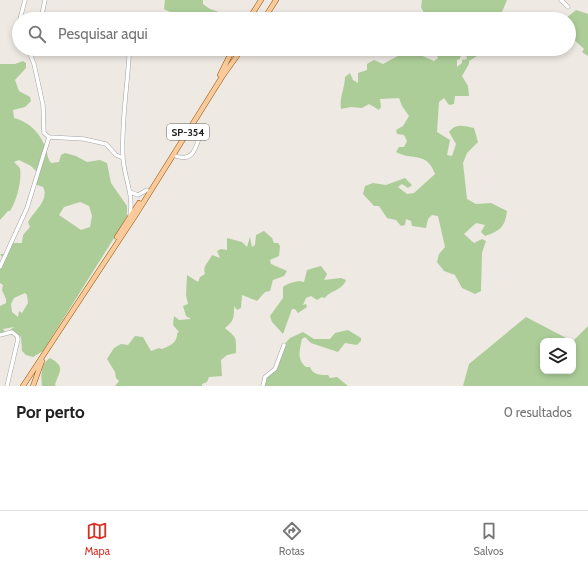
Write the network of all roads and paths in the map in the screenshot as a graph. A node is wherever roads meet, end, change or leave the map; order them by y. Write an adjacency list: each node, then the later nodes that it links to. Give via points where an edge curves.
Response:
1 (25, 0): 7 (street)
2 (45, 0): 8 (street)
3 (261, 0): 9 (main road)
4 (276, 0): 10 (main road)
5 (561, 0): 6 (street)
6 (568, 7)
7 (21, 12)
8 (42, 12)
9 (254, 12)
10 (268, 12)
11 (31, 56): 16 (street, via 43,105 43,128)
12 (128, 56): 18 (street)
13 (230, 56): 19 (main road, SP-354)
14 (237, 56): 17 (main road, SP-354)
15 (201, 132): 17 (street, via 194,153 187,158)
16 (48, 136): 18 (street, via 106,144 116,155); 22 (street, via 27,208)
17 (173, 155): 23 (main road, SP-354)
18 (123, 158): 20 (street)
19 (147, 190): 20 (street, via 138,195); 21 (main road, SP-354)
20 (130, 192): 21 (street)
21 (130, 218): 23 (main road, SP-354)
22 (0, 267)
23 (93, 278): 26 (main road, SP-354)
24 (0, 335): 27 (street, via 12,332 18,339)
25 (284, 345): 30 (street, via 275,369 265,377)
26 (44, 354): 28 (main road, SP-354); 29 (main road)
27 (7, 386)
28 (23, 386)
29 (33, 386)
30 (263, 386)

